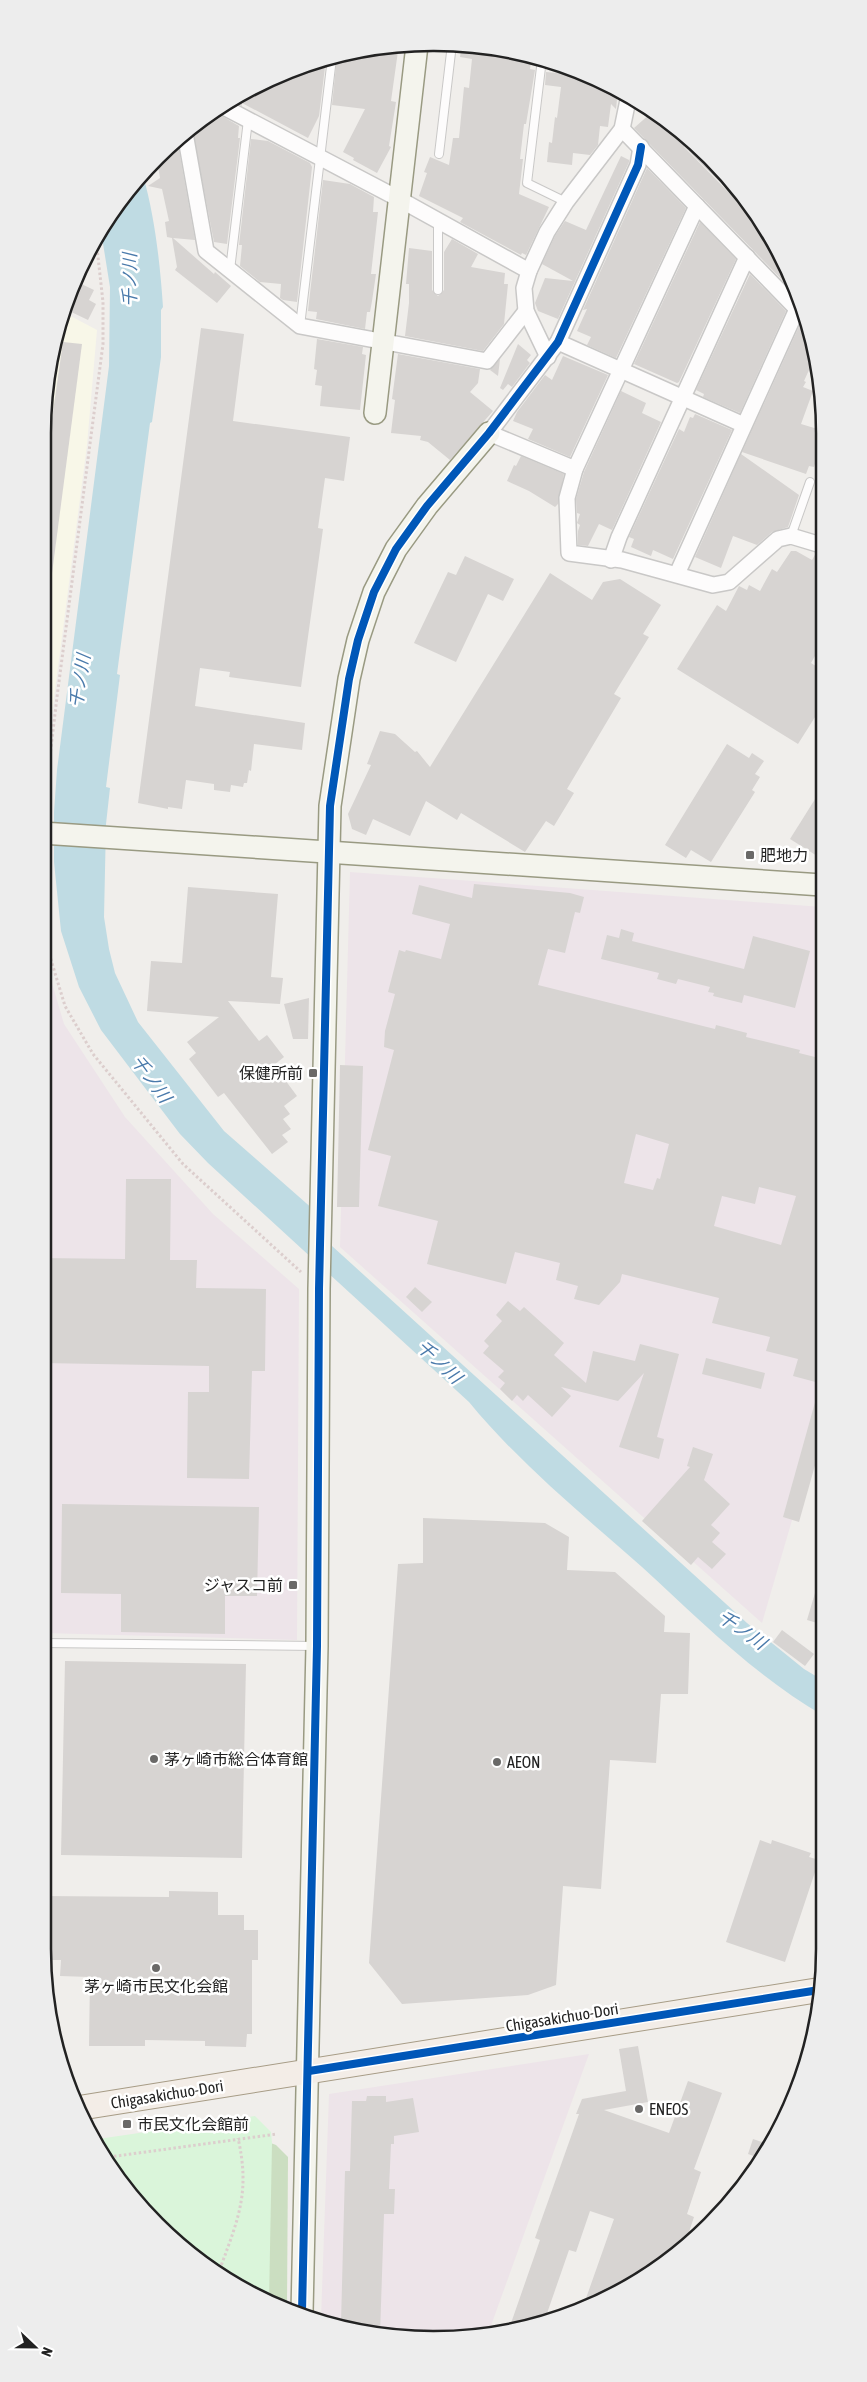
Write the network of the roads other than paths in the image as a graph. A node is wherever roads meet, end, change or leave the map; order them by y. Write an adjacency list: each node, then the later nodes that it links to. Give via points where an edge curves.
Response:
1 (416, 52): 13 (street)
2 (451, 52): 11 (lane)
3 (331, 65): 12 (lane)
4 (541, 67): 14 (lane, via 527,183)
5 (630, 105): 8 (street)
6 (230, 110): 7 (street)
7 (248, 120): 12 (street); 18 (lane)
8 (622, 129): 10 (street); 14 (street)
9 (187, 142): 18 (street, via 206,250)
10 (641, 147): 15 (street); 26 (street, via 638,165)
11 (439, 154)
12 (320, 159): 13 (street); 24 (lane)
13 (399, 199): 16 (street); 25 (street)
14 (566, 202): 19 (street, via 546,232)
15 (697, 206): 17 (street); 28 (street)
16 (438, 220): 19 (street); 20 (lane)
17 (747, 257): 21 (street); 29 (street)
18 (230, 270): 24 (street)
19 (529, 271): 22 (street, via 524,288)
20 (438, 290)
21 (793, 305)
22 (526, 311): 25 (street, via 487,361); 27 (street)
23 (795, 312): 31 (street)
24 (300, 326): 25 (street)
25 (383, 341): 30 (street)
26 (558, 342): 27 (street); 28 (street)
27 (548, 357): 32 (street)
28 (620, 370): 29 (street); 33 (street)
29 (682, 398): 31 (street); 37 (street)
30 (374, 413)
31 (744, 425): 38 (street)
32 (490, 433): 33 (street); 40 (street, via 406,534 374,592 349,679 330,806)
33 (575, 469): 37 (street, via 567,498 569,553)
34 (810, 482): 35 (lane)
35 (791, 536): 36 (street); 38 (street, via 778,539 729,582 713,585)
36 (816, 543)
37 (611, 560): 38 (street)
38 (677, 574)
39 (51, 834): 40 (street)
40 (329, 852): 41 (street); 43 (street, via 319,1289)
41 (816, 885)
42 (51, 1643): 43 (lane)
43 (317, 1646): 45 (street)
44 (813, 1991): 45 (main road, Chigasakichuo-Dori)
45 (309, 2071): 46 (main road, Chigasakichuo-Dori); 47 (street)
46 (86, 2107)
47 (302, 2307)

